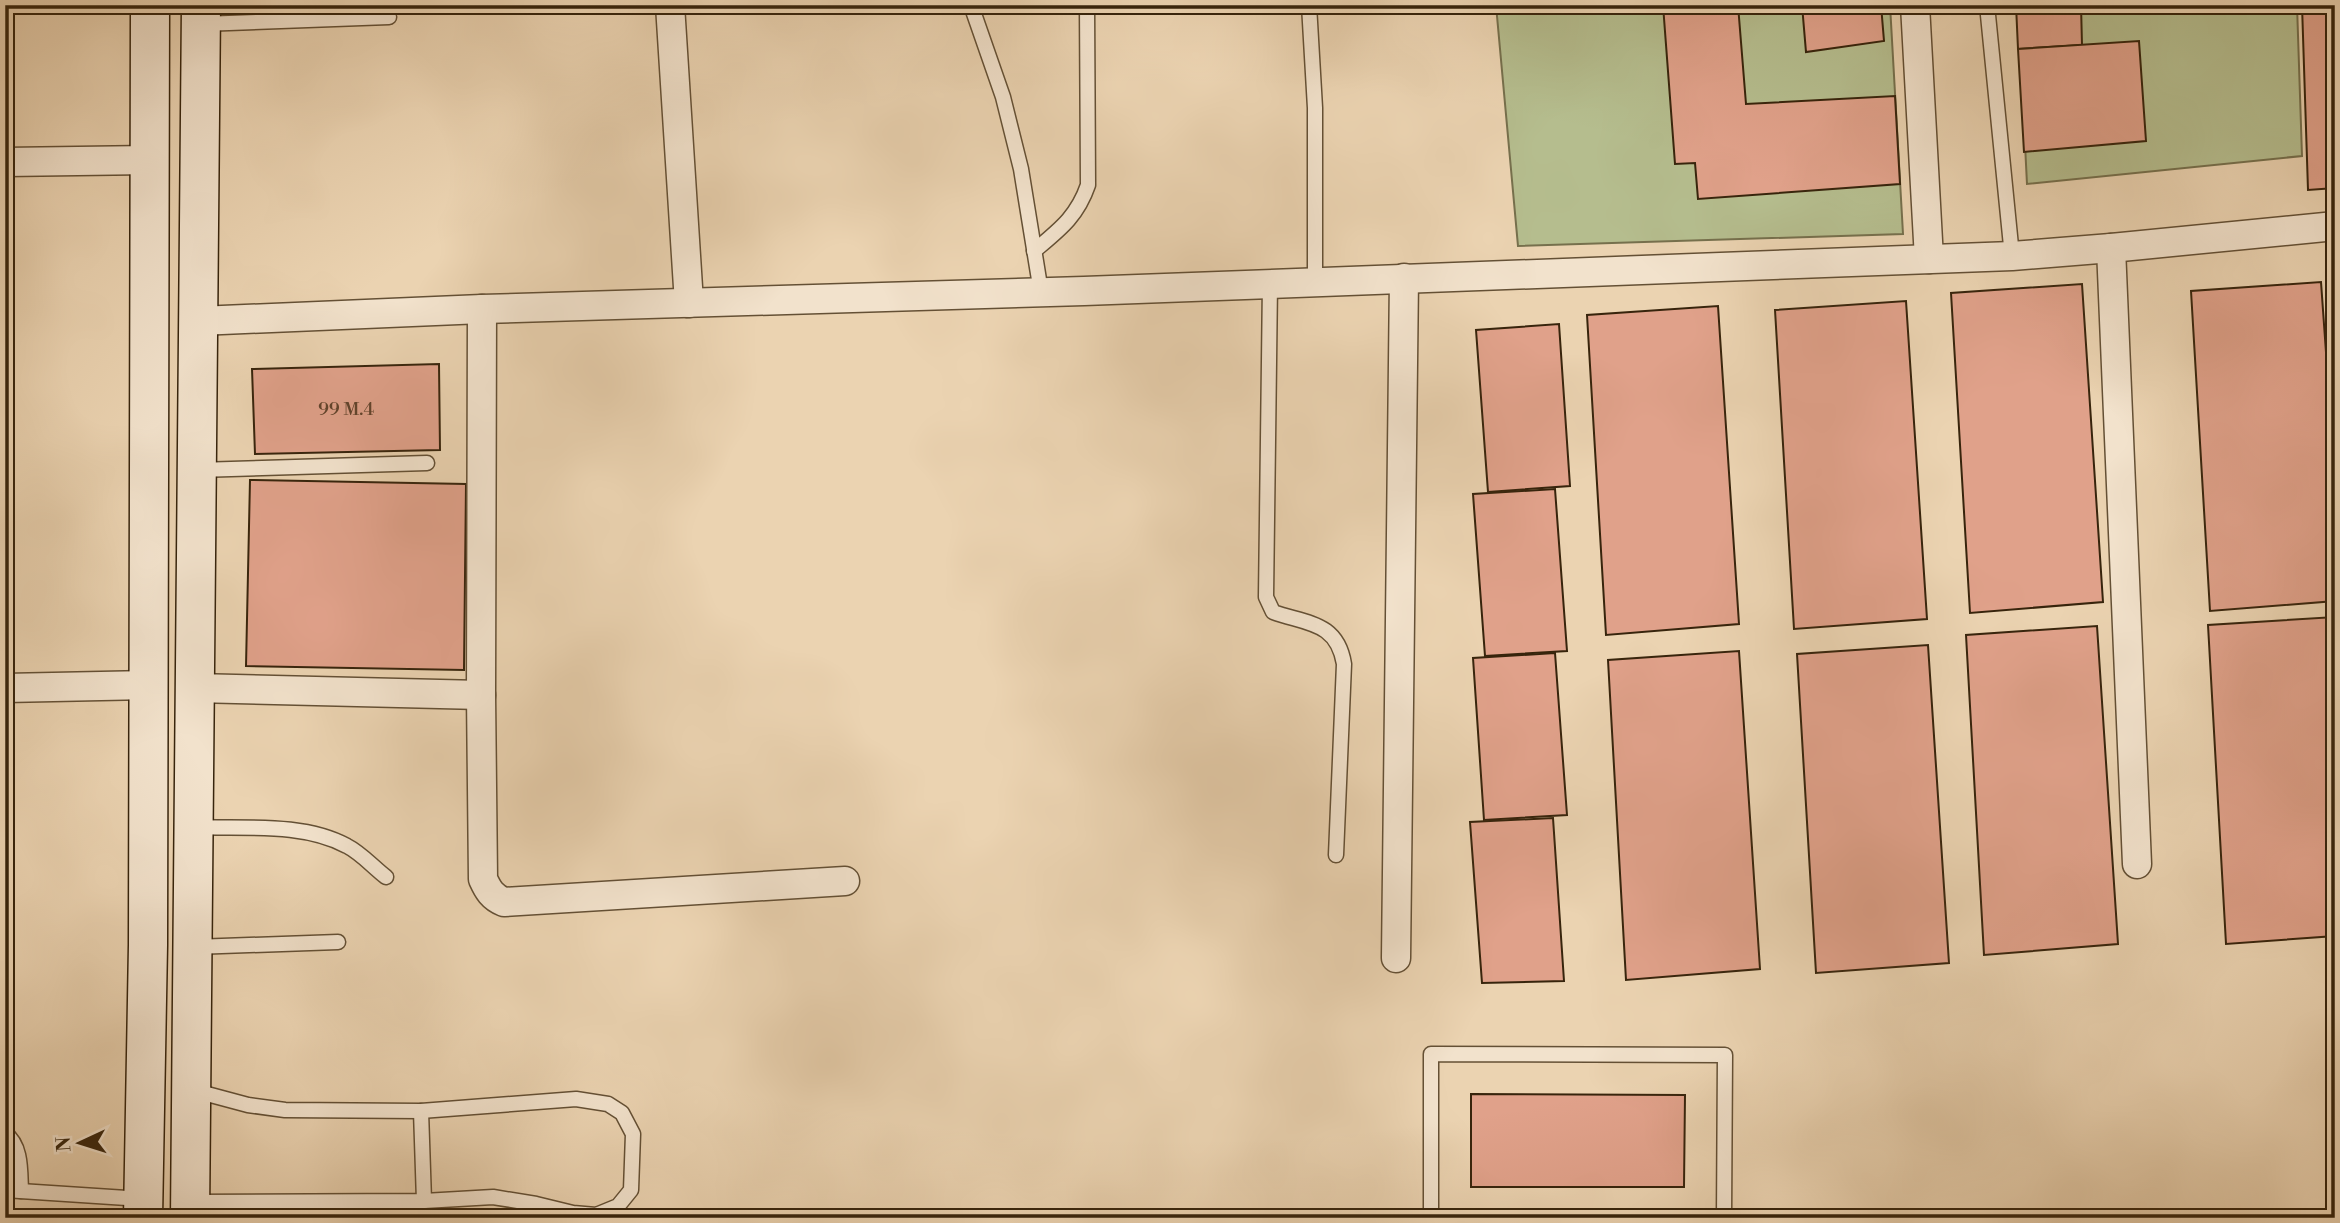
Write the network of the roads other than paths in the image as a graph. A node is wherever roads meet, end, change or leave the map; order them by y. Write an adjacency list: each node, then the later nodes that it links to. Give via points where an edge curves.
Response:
1 (150, 5): 11 (main road)
2 (670, 5): 22 (street)
3 (971, 5): 15 (lane, via 1003,97)
4 (1087, 5): 15 (lane, via 1088,185 1071,220)
5 (1309, 5): 19 (lane, via 1315,108)
6 (1915, 5): 17 (street)
7 (1987, 5): 16 (lane)
8 (201, 15): 9 (lane); 10 (main road)
9 (389, 18)
10 (200, 158): 11 (main road); 24 (main road)
11 (150, 160): 12 (street); 27 (main road)
12 (5, 162)
13 (2335, 226): 14 (street)
14 (2111, 248): 16 (street); 33 (street)
15 (1034, 251): 21 (lane)
16 (2012, 256): 17 (street)
17 (1929, 259): 18 (street)
18 (1404, 278): 19 (street); 38 (street)
19 (1315, 281): 20 (street)
20 (1269, 283): 21 (street); 32 (lane, via 1266,597 1273,612 1321,627 1342,650)
21 (1041, 292): 22 (street)
22 (689, 303): 23 (street)
23 (482, 309): 24 (street); 30 (street)
24 (199, 321): 26 (main road)
25 (427, 463): 26 (lane)
26 (196, 470): 29 (main road)
27 (149, 685): 28 (street); 45 (main road)
28 (5, 688)
29 (195, 688): 30 (street); 31 (main road)
30 (481, 695): 35 (street, via 483,879 495,898 504,902)
31 (194, 827): 34 (lane, via 315,834 347,846); 37 (main road)
32 (1336, 855)
33 (2137, 864)
34 (386, 877)
35 (845, 881)
36 (338, 942): 37 (lane)
37 (192, 947): 39 (main road)
38 (1396, 958)
39 (190, 1089): 40 (lane, via 285,1110); 46 (main road)
40 (421, 1111): 44 (lane); 44 (lane, via 576,1099 608,1104 622,1114 633,1134 631,1190 618,1206 596,1214 493,1197)
41 (5, 1133): 43 (lane, via 20,1160)
42 (5, 1191): 43 (lane)
43 (21, 1191): 45 (lane)
44 (424, 1201): 46 (lane)
45 (143, 1209): 46 (main road)
46 (190, 1210)
47 (1431, 1218): 48 (lane, via 1431,1054 1725,1055)
48 (1724, 1218)

